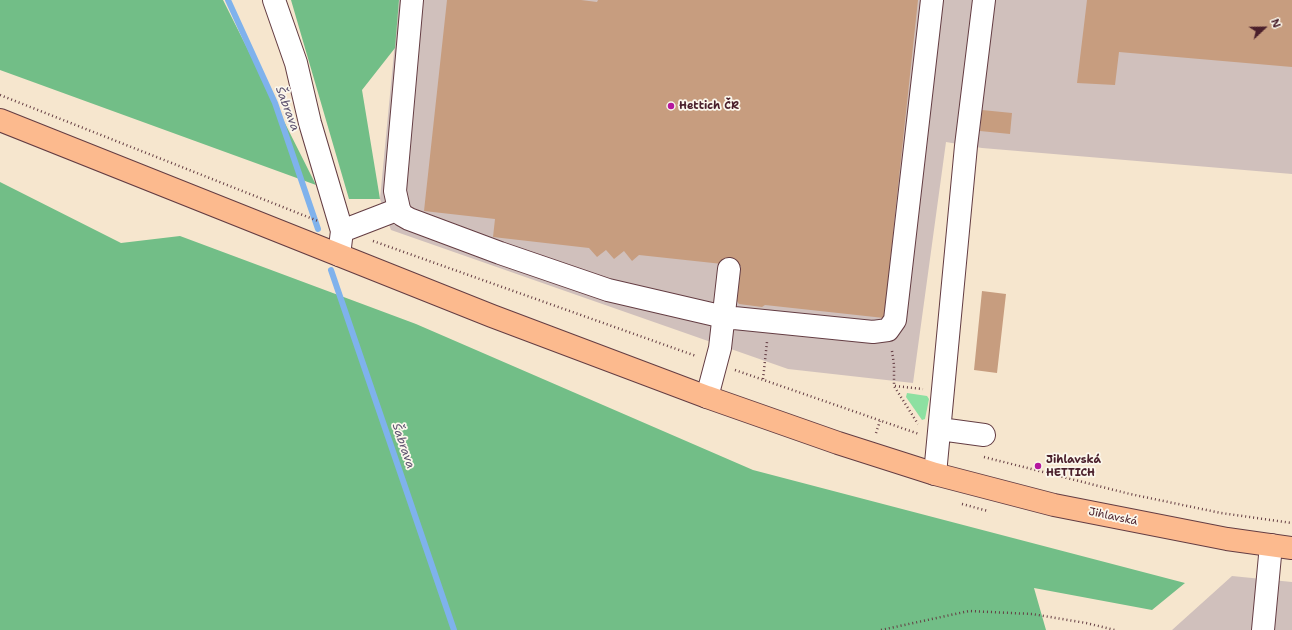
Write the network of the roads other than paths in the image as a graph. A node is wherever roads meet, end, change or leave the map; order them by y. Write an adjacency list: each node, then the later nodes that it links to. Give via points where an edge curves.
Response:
1 (274, 0): 7 (lane, via 296,63)
2 (412, 0): 6 (lane, via 395,191)
3 (932, 0): 10 (lane, via 895,320 888,330 873,332)
4 (984, 0): 12 (lane)
5 (0, 120): 8 (main road, Jihlavská)
6 (399, 209): 7 (lane); 10 (lane, via 409,220 582,283)
7 (336, 228): 8 (lane)
8 (339, 255): 11 (main road, Jihlavská)
9 (729, 269): 10 (lane)
10 (724, 317): 11 (lane, via 717,364)
11 (707, 397): 14 (main road, Jihlavská, via 831,441)
12 (928, 432): 13 (lane); 14 (lane)
13 (983, 446)
14 (935, 474): 15 (main road, Jihlavská, via 1054,504 1168,528)
15 (1282, 546): 16 (lane)
16 (1263, 630)

